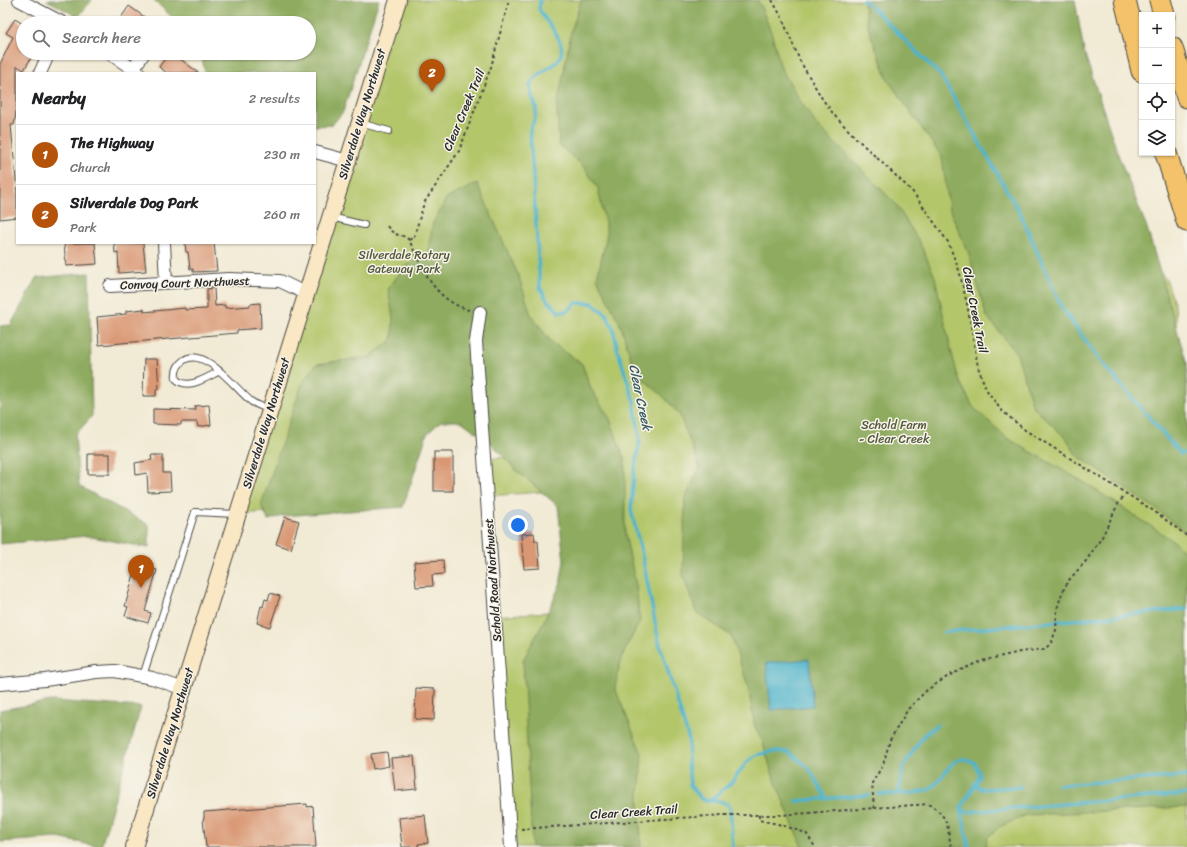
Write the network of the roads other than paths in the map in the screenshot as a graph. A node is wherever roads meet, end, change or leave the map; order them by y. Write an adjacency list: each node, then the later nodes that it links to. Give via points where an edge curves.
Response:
1 (19, 0): 4 (street)
2 (398, 0): 13 (main road, Silverdale Way Northwest)
3 (1125, 0): 5 (highway)
4 (50, 16)
5 (1139, 58)
6 (1175, 58): 12 (highway)
7 (46, 60): 11 (street)
8 (120, 60): 10 (street)
9 (141, 60): 10 (street)
10 (136, 71)
11 (40, 72)
12 (1187, 97)
13 (360, 123): 14 (lane); 17 (main road, Silverdale Way Northwest)
14 (389, 131)
15 (316, 152): 17 (street)
16 (1167, 156): 19 (highway)
17 (348, 161): 18 (main road, Silverdale Way Northwest)
18 (331, 217): 20 (lane); 24 (main road, Silverdale Way Northwest)
19 (1187, 222)
20 (364, 225)
21 (164, 244): 22 (street)
22 (166, 282): 23 (street, Convoy Court Northwest); 24 (street, Convoy Court Northwest, via 229,279 280,281)
23 (110, 286)
24 (307, 294): 27 (main road, Silverdale Way Northwest)
25 (480, 312): 33 (street, Schold Road Northwest, via 476,341)
26 (220, 371): 26 (lane, via 207,362 195,358 185,359 178,366 176,379 186,385); 27 (lane, via 252,402)
27 (269, 410): 28 (main road, Silverdale Way Northwest)
28 (239, 514): 29 (lane, via 195,512); 31 (main road, Silverdale Way Northwest)
29 (143, 676): 30 (street, via 115,671 96,672); 31 (street)
30 (0, 684)
31 (184, 689): 32 (main road, Silverdale Way Northwest)
32 (134, 847)
33 (511, 847)

